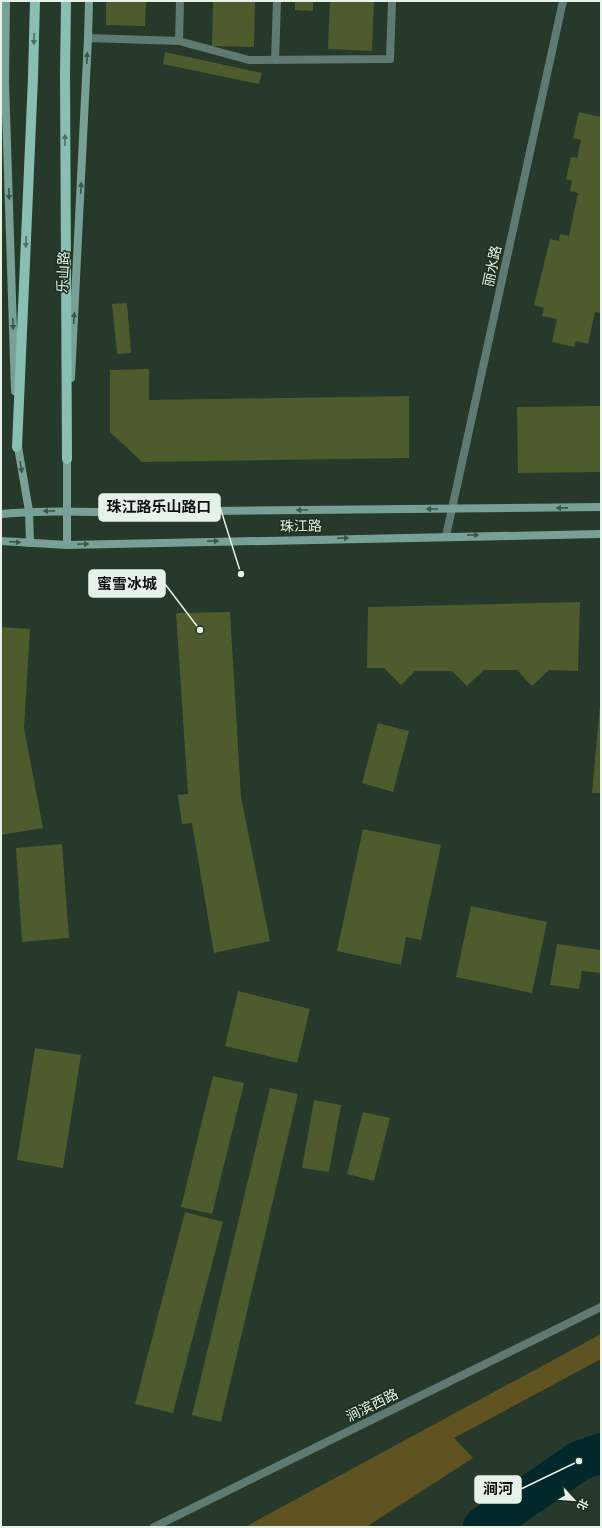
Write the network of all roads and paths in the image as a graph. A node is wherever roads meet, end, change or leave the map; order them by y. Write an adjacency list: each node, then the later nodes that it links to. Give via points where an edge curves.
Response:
1 (6, 1): 12 (main road, one-way to 12, via 5,82)
2 (35, 1): 12 (main road, one-way to 12)
3 (66, 1): 13 (main road, one-way to 3)
4 (89, 1): 9 (main road, 乐山路)
5 (180, 1): 10 (street)
6 (277, 1): 11 (street)
7 (392, 1): 11 (street, via 390,59)
8 (563, 1): 15 (street, 丽水路)
9 (88, 38): 10 (street); 13 (main road, 乐山路, one-way to 9)
10 (179, 41): 11 (street, via 249,60)
11 (275, 60)
12 (17, 447): 17 (main road, one-way to 17)
13 (67, 459): 16 (main road, 乐山路)
14 (601, 507): 15 (main road, 珠江路, one-way to 15)
15 (452, 509): 16 (main road, 珠江路, one-way to 16); 20 (street, 丽水路)
16 (68, 511): 17 (main road, 珠江路, one-way to 17); 23 (main road, 乐山路)
17 (29, 512): 18 (main road, 珠江路); 22 (main road)
18 (1, 514)
19 (601, 534): 20 (main road, 珠江路, one-way to 19)
20 (446, 536): 23 (main road, 珠江路, one-way to 20)
21 (1, 541): 22 (main road, 珠江路, one-way to 22)
22 (30, 543): 23 (main road, 珠江路)
23 (68, 545)
24 (601, 1307): 25 (street, 涧滨西路)
25 (154, 1527)

